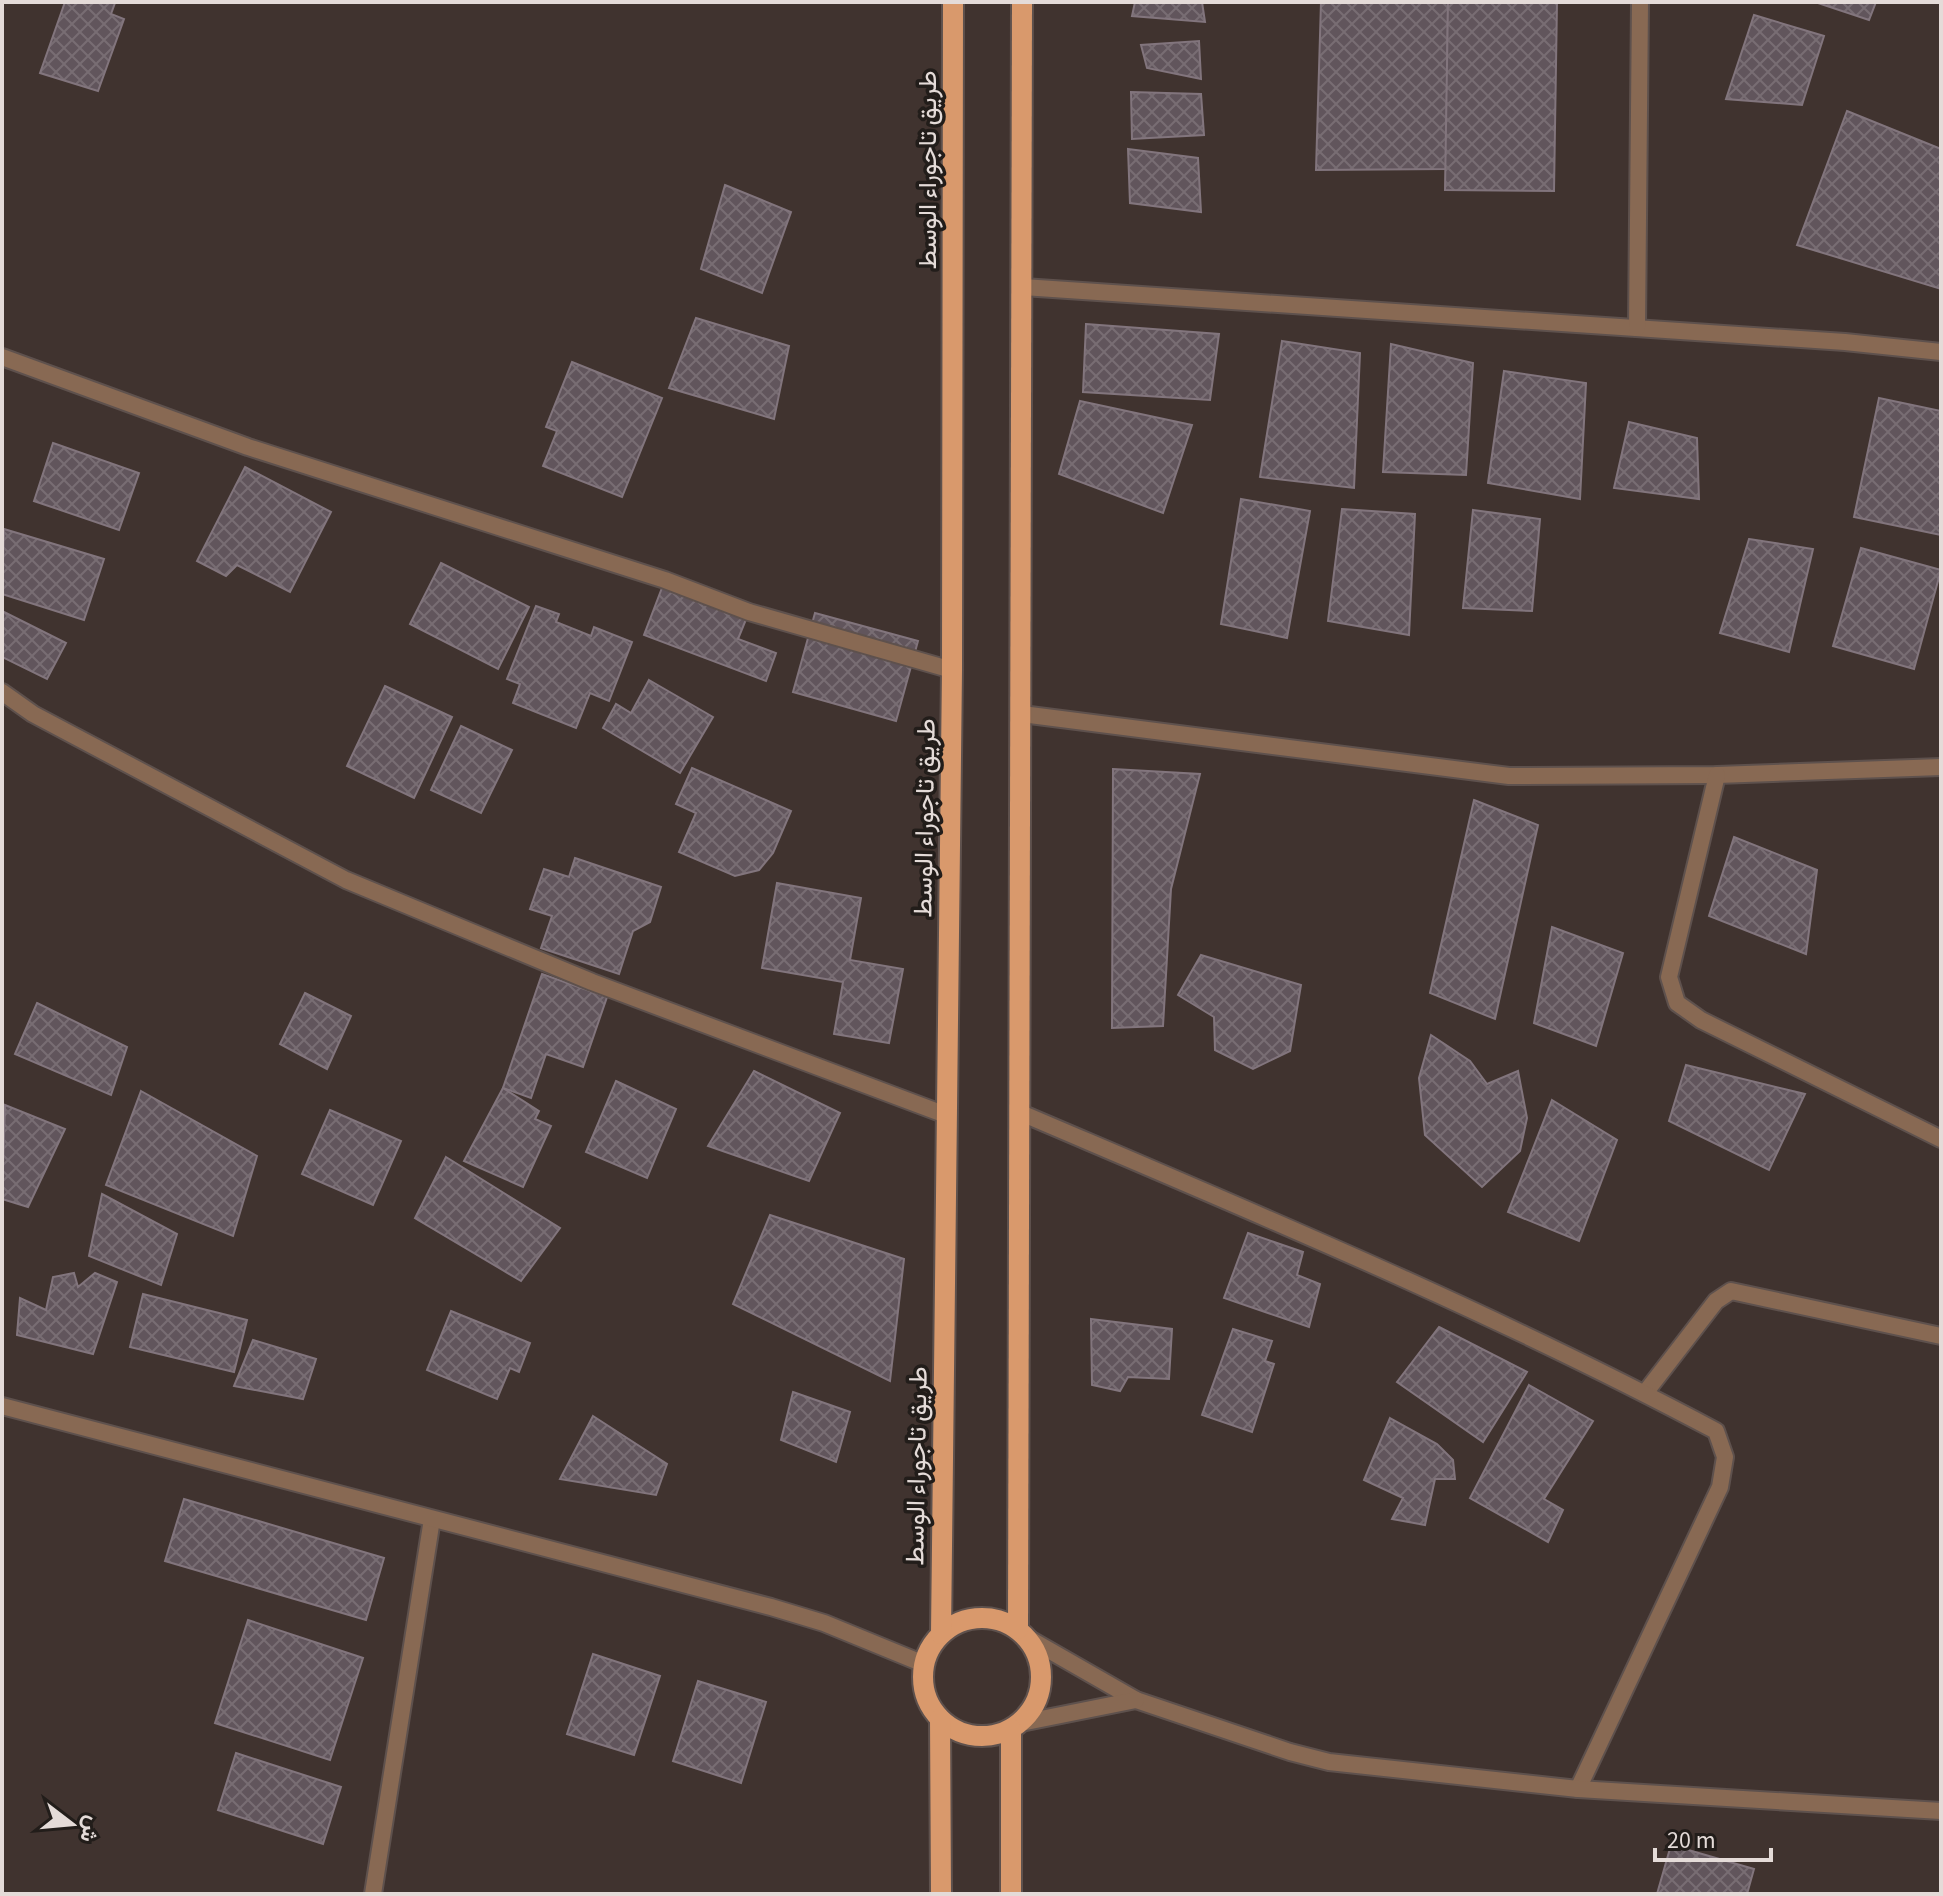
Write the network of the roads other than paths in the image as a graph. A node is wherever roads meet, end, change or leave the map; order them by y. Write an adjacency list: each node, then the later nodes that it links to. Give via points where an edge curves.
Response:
1 (953, 2): 8 (main road, طريق تاجوراء الوسط)
2 (1022, 2): 4 (main road)
3 (1640, 2): 5 (street)
4 (1023, 287): 5 (street); 10 (main road)
5 (1637, 328): 6 (street)
6 (1941, 352)
7 (2, 357): 8 (street, via 248,447 665,580 749,612)
8 (952, 670): 14 (main road, طريق تاجوراء الوسط)
9 (2, 692): 14 (street, via 33,714 346,880 592,982)
10 (1022, 714): 12 (street, via 1509,776); 13 (main road)
11 (1941, 767): 12 (street)
12 (1717, 775): 15 (street, via 1669,977 1677,1003 1701,1020)
13 (1021, 1113): 17 (street, via 1332,1246); 20 (main road)
14 (946, 1115): 21 (main road, طريق تاجوراء الوسط)
15 (1941, 1139)
16 (1941, 1336): 17 (street, via 1731,1291 1716,1301)
17 (1645, 1393): 26 (street, via 1716,1431 1725,1457 1720,1487)
18 (2, 1406): 19 (street)
19 (432, 1519): 22 (street, via 824,1623); 28 (street)
20 (1022, 1633): 21 (main road, via 1000,1619 978,1617); 23 (street); 25 (main road, via 1039,1657 1042,1681 1036,1704)
21 (941, 1634): 22 (main road)
22 (924, 1664): 24 (main road, via 925,1694)
23 (1136, 1700): 25 (street); 26 (street, via 1329,1762)
24 (940, 1719): 25 (main road, via 974,1736 993,1736); 29 (main road)
25 (1016, 1726): 30 (main road)
26 (1578, 1789): 27 (street)
27 (1941, 1811)
28 (373, 1894)
29 (941, 1894)
30 (1011, 1894)

